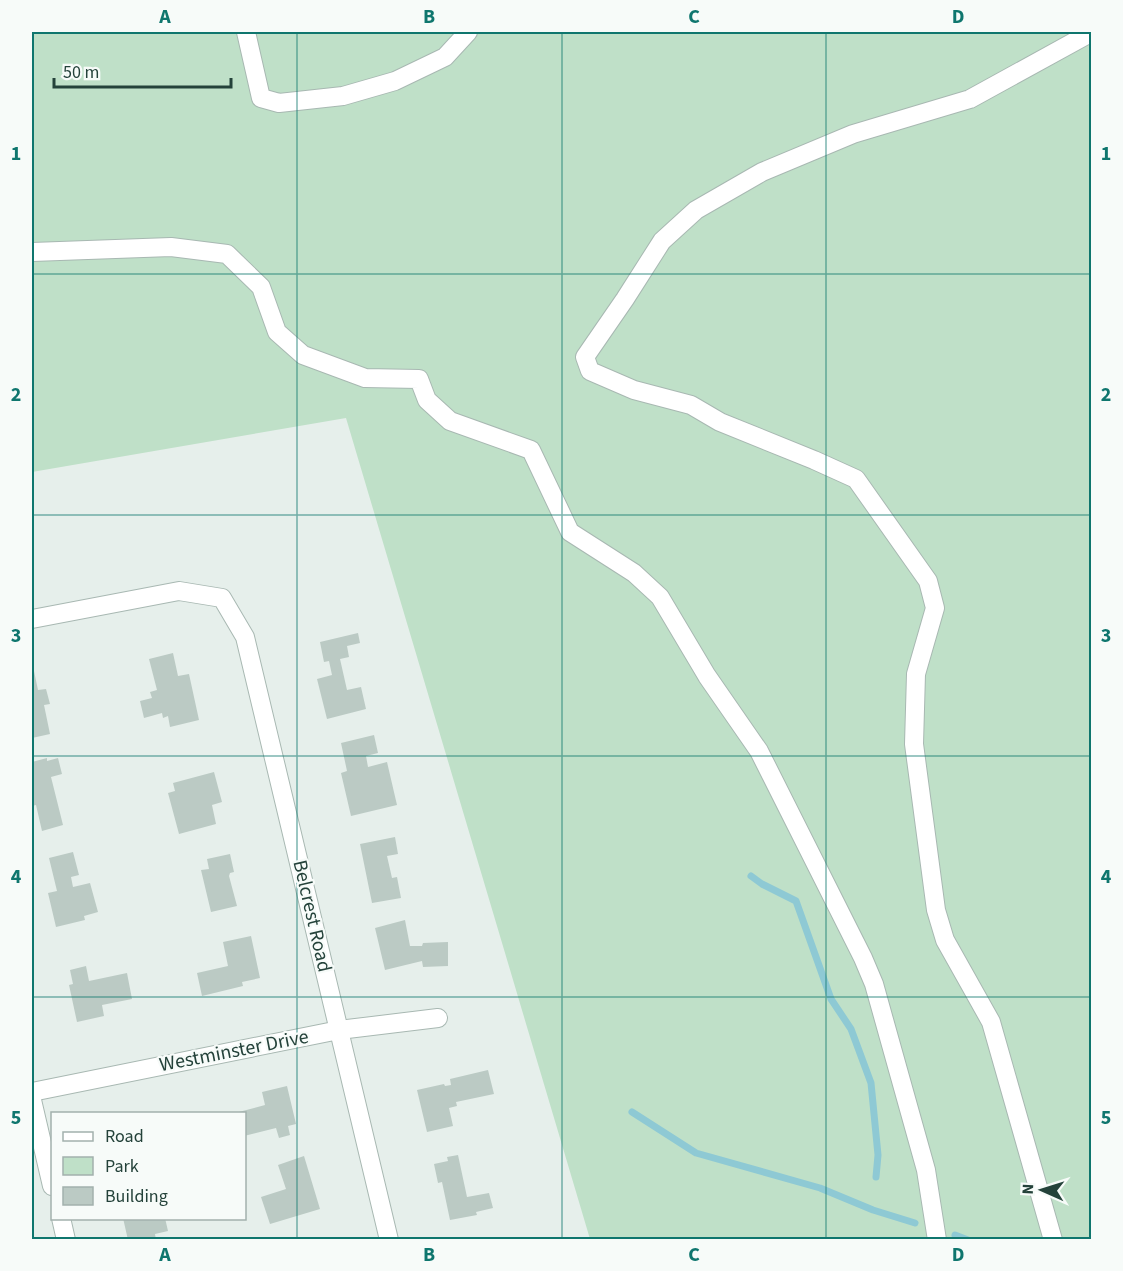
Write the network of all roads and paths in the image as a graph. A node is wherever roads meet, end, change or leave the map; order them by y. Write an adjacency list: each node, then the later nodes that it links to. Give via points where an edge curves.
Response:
1 (246, 32): 2 (street, via 261,98 279,103 343,96 395,81 445,57)
2 (468, 32)
3 (1092, 32): 15 (street, via 970,99 853,134 762,172 696,210 662,241 585,357 590,371 634,390 691,405 720,422 856,479 928,581 935,608 916,674 914,744 936,910 945,940 991,1022)
4 (32, 252): 14 (street, via 171,247 227,254 261,287 277,332 303,354 365,378 419,379 427,400 450,422 531,450 570,532 634,573 660,597 707,676 759,751 874,984 926,1170)
5 (32, 618): 7 (street, Belcrest Road, via 179,591 222,598 246,637)
6 (438, 1018): 7 (street, Westminster Drive)
7 (339, 1030): 8 (street, Westminster Drive); 13 (street, Belcrest Road)
8 (32, 1092)
9 (32, 1100): 10 (street)
10 (51, 1182)
11 (61, 1220): 12 (street)
12 (66, 1239)
13 (389, 1239)
14 (937, 1239)
15 (1053, 1239)

